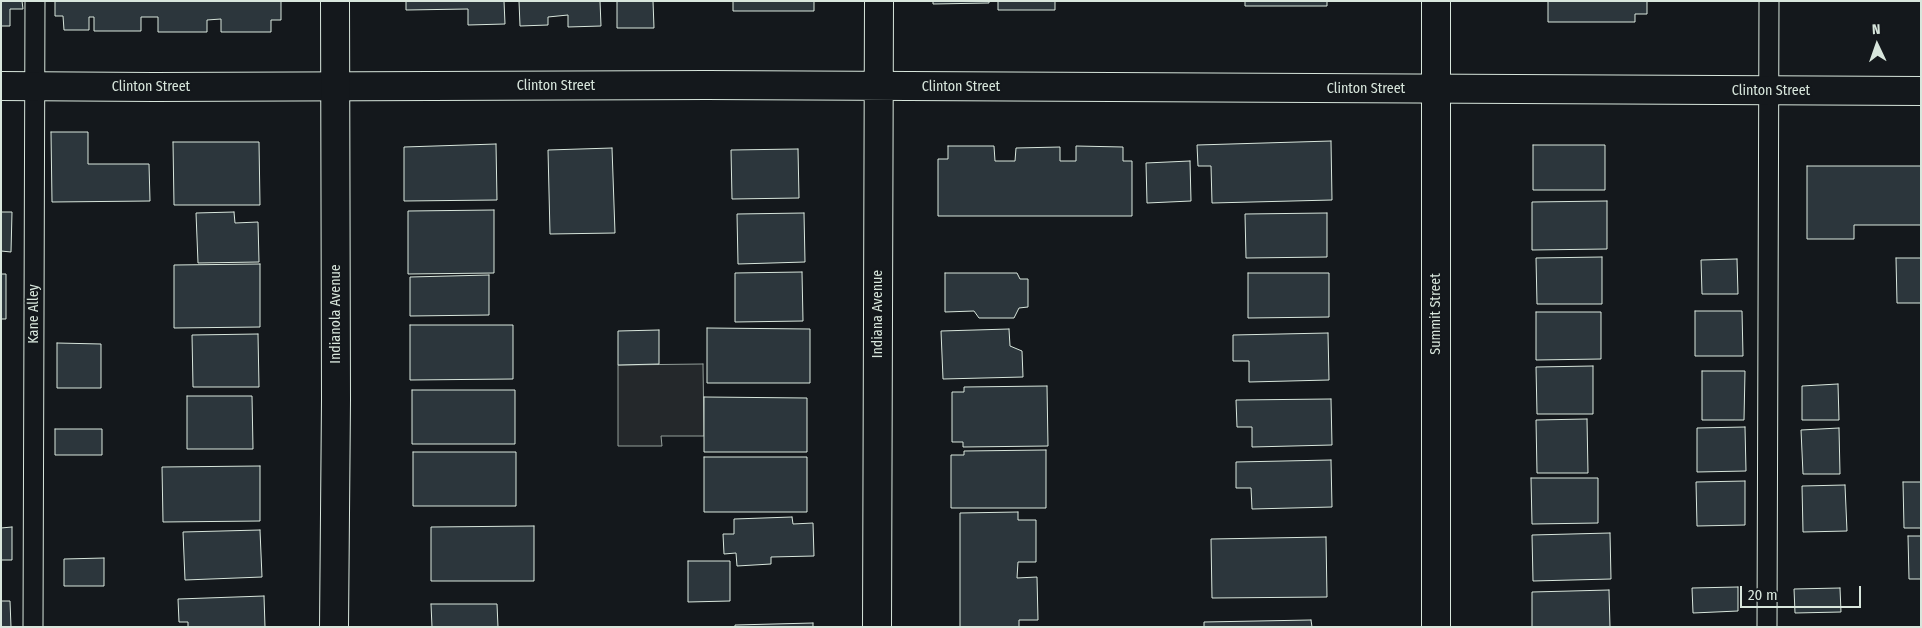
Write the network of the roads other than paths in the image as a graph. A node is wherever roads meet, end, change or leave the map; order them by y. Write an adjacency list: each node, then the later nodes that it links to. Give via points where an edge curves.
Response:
1 (35, 1): 7 (lane, Kane Alley)
2 (335, 1): 8 (street, Indianola Avenue)
3 (879, 1): 9 (street, Indiana Avenue)
4 (1436, 1): 10 (street, Summit Street)
5 (1769, 1): 11 (lane)
6 (1, 86): 7 (street, Clinton Street)
7 (35, 86): 8 (street, Clinton Street); 13 (lane, Kane Alley)
8 (335, 86): 9 (street, Clinton Street); 14 (street, Indianola Avenue)
9 (879, 86): 10 (street, Clinton Street); 15 (street, Indiana Avenue)
10 (1436, 90): 11 (street, Clinton Street); 16 (street, Summit Street)
11 (1769, 91): 12 (street, Clinton Street); 17 (lane)
12 (1921, 92)
13 (33, 627)
14 (334, 627)
15 (878, 627)
16 (1436, 627)
17 (1767, 627)

